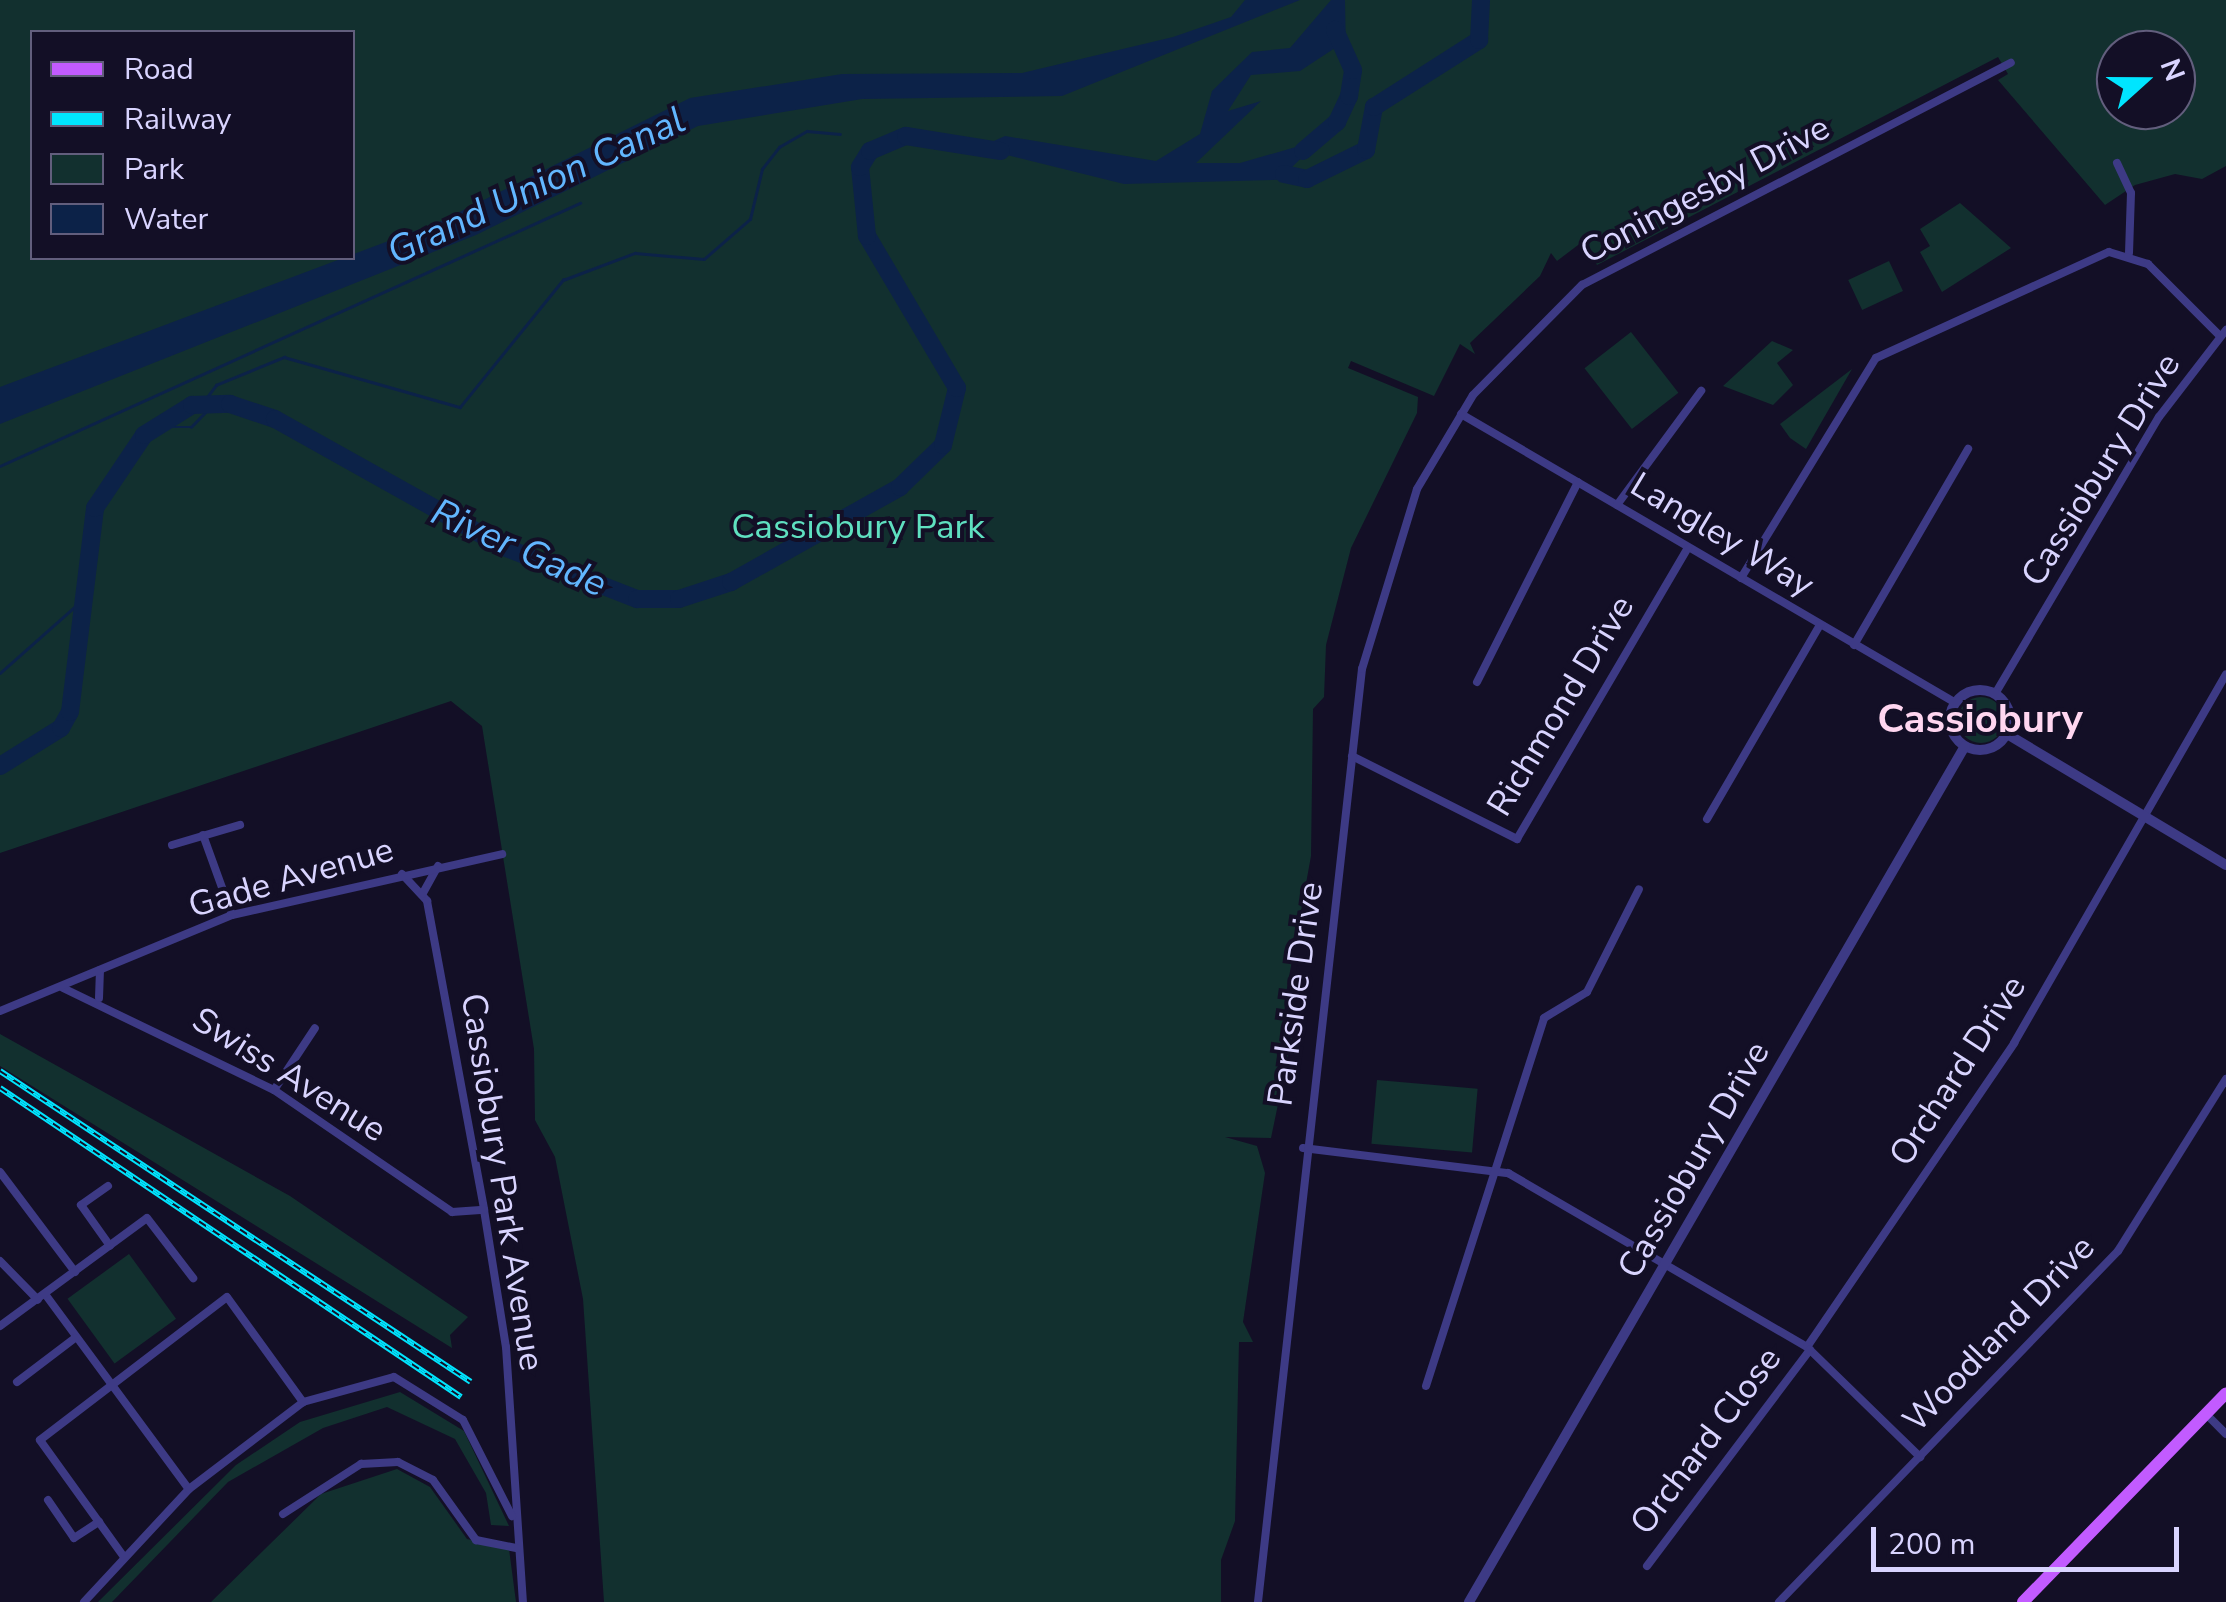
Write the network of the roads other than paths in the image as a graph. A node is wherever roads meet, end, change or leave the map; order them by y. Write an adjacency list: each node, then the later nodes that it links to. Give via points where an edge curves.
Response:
1 (2011, 63): 6 (street, Coningesby Drive, via 1582,284)
2 (2117, 164): 3 (street, via 2131,193)
3 (2128, 253): 4 (street); 11 (street, via 2090,257 1866,365)
4 (2223, 333): 16 (street, Cassiobury Drive, via 2158,417)
5 (1701, 390): 9 (street)
6 (1461, 414): 8 (street, Langley Way); 20 (street, Parkside Drive, via 1386,570)
7 (1968, 449): 13 (street)
8 (1578, 482): 9 (street, Langley Way); 15 (street)
9 (1617, 505): 10 (street, Langley Way)
10 (1688, 547): 11 (street, Langley Way); 20 (street, Richmond Drive, via 1517,839)
11 (1741, 578): 12 (street, Langley Way)
12 (1820, 625): 13 (street, Langley Way); 22 (street)
13 (1854, 645): 17 (street, Langley Way)
14 (2226, 675): 21 (street, Orchard Drive)
15 (1478, 682)
16 (1995, 694): 17 (street, via 1978,690); 18 (street, via 2008,707)
17 (1956, 703): 19 (street, via 1952,731)
18 (2007, 734): 19 (street, via 1984,750); 21 (street)
19 (1965, 746): 47 (street, Cassiobury Drive)
20 (1352, 756): 40 (street, Parkside Drive, via 1324,1042)
21 (2144, 816): 28 (street); 53 (street, Orchard Drive, via 2014,1043)
22 (1707, 819)
23 (240, 825): 24 (street)
24 (204, 836): 25 (street); 32 (street)
25 (172, 845)
26 (502, 854): 27 (street, Gade Avenue)
27 (438, 866): 29 (street, Gade Avenue); 31 (street)
28 (2226, 866)
29 (402, 874): 31 (street); 32 (street, Gade Avenue)
30 (1639, 889): 41 (street, via 1587,992 1544,1018)
31 (423, 893): 44 (street, Cassiobury Park Avenue)
32 (232, 915): 33 (street, Gade Avenue)
33 (100, 970): 34 (street, Gade Avenue); 35 (street)
34 (59, 988): 35 (street, Swiss Avenue); 36 (street, Gade Avenue)
35 (99, 998): 39 (street, Swiss Avenue)
36 (0, 1010)
37 (315, 1028): 39 (street)
38 (2226, 1079): 61 (street, Woodland Drive, via 2118,1251)
39 (274, 1090): 44 (street, Swiss Avenue, via 452,1212)
40 (1304, 1148): 41 (street); 72 (street, Parkside Drive)
41 (1496, 1168): 47 (street); 56 (street)
42 (0, 1172): 48 (street)
43 (108, 1186): 45 (street, via 81,1205)
44 (484, 1210): 65 (street, Cassiobury Park Avenue, via 506,1346)
45 (110, 1246): 48 (street); 49 (street, via 147,1218)
46 (0, 1261): 50 (street)
47 (1665, 1265): 53 (street); 73 (street, Cassiobury Drive)
48 (75, 1272): 50 (street)
49 (193, 1278)
50 (41, 1297): 51 (street); 52 (street)
51 (0, 1326)
52 (75, 1338): 54 (street); 55 (street)
53 (1808, 1348): 61 (street); 69 (street, Orchard Close)
54 (17, 1382)
55 (109, 1384): 58 (street, via 227,1297); 62 (street); 66 (street, via 40,1440)
56 (1426, 1386)
57 (2226, 1393): 59 (main road)
58 (303, 1402): 62 (street); 65 (street, via 394,1377 463,1420)
59 (2206, 1414): 60 (street); 75 (main road)
60 (2226, 1434)
61 (1920, 1456): 74 (street, Woodland Drive)
62 (190, 1489): 68 (street)
63 (48, 1500): 66 (street, via 74,1538)
64 (283, 1514): 67 (street, via 361,1464 398,1462 434,1480 476,1540)
65 (514, 1520): 67 (street, Cassiobury Park Avenue)
66 (99, 1522): 68 (street)
67 (516, 1548): 71 (street, Cassiobury Park Avenue)
68 (124, 1557): 70 (street)
69 (1647, 1566)
70 (84, 1602)
71 (523, 1602)
72 (1258, 1602)
73 (1470, 1602)
74 (1779, 1602)
75 (2023, 1602)

